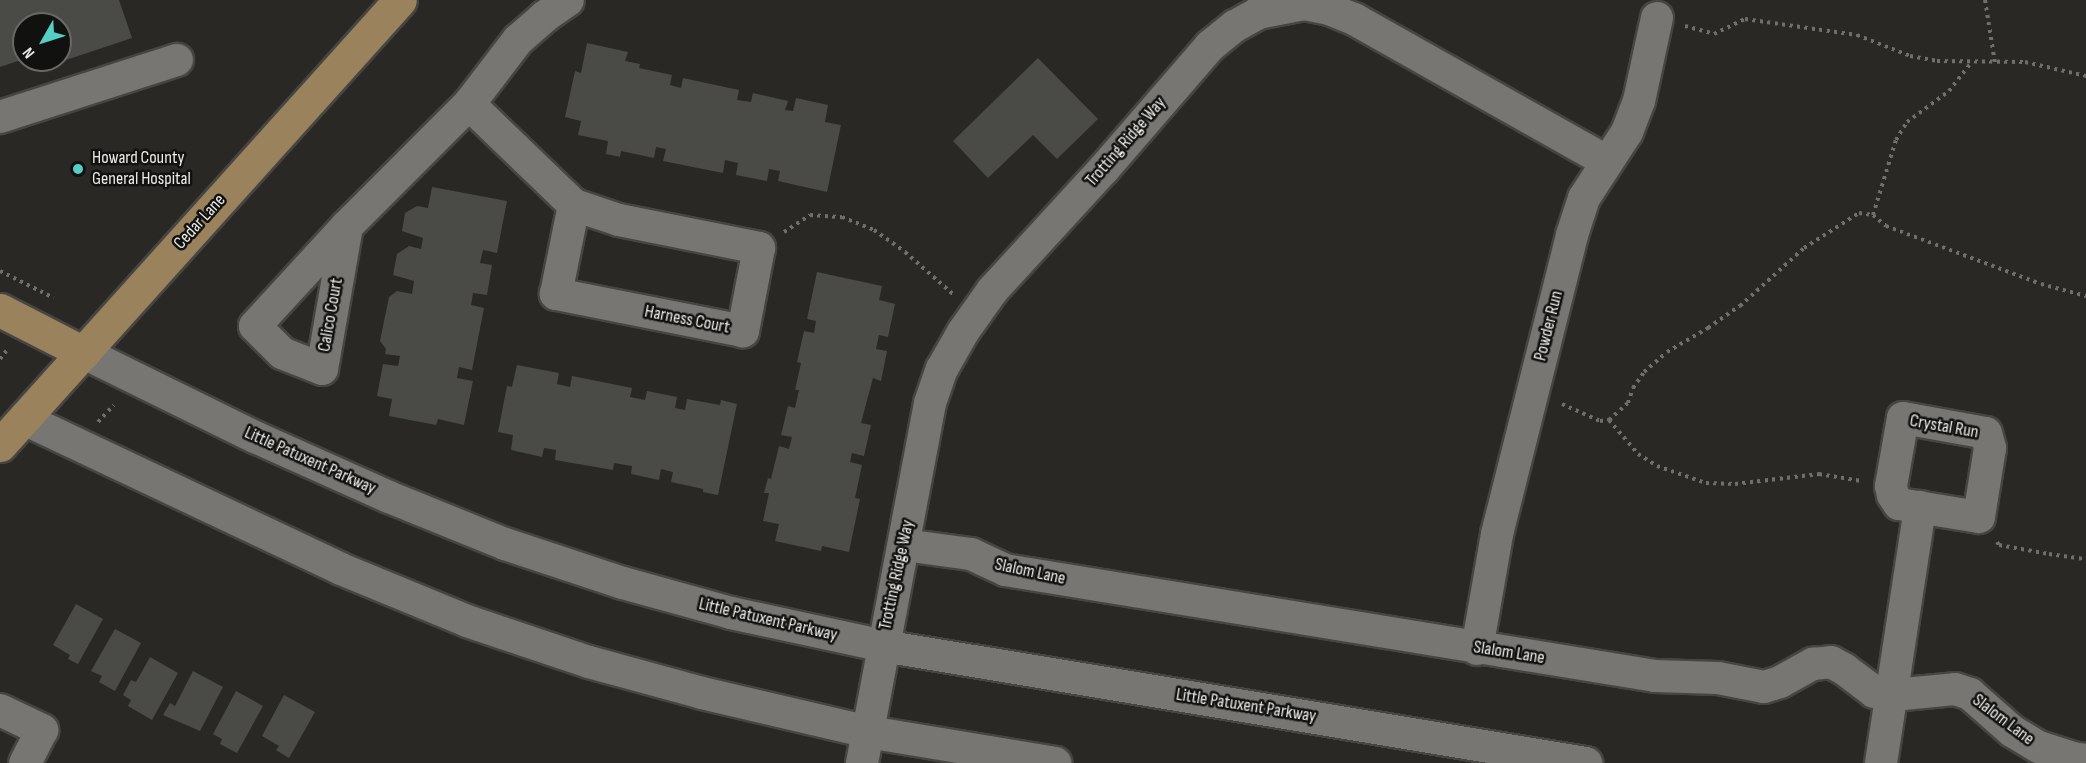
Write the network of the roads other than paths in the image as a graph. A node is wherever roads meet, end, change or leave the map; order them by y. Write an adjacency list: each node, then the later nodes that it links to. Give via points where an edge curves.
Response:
1 (400, 0): 11 (main road, Cedar Lane)
2 (568, 0): 5 (street, via 518,40)
3 (1657, 18): 7 (street, Powder Run, via 1639,101 1627,132)
4 (177, 60): 6 (street)
5 (469, 104): 8 (street); 9 (street)
6 (0, 117)
7 (1608, 162): 15 (street, Trotting Ridge Way, via 1354,19 1304,4 1258,13 1210,46 975,315 942,369 930,403); 17 (street, Powder Run, via 1584,198 1572,235 1497,534)
8 (573, 205): 8 (street, Harness Court, via 556,294 743,331 759,248 619,220)
9 (347, 226)
10 (0, 310): 11 (main road, Little Patuxent Parkway)
11 (84, 353): 12 (main road, Cedar Lane); 16 (street, Little Patuxent Parkway, via 255,437 505,544 731,613)
12 (12, 413): 13 (main road, Cedar Lane); 20 (street, via 330,564 467,621 589,662)
13 (0, 445)
14 (1920, 507): 14 (street, Crystal Run, via 1899,504 1891,486 1903,418 1986,433 1990,448 1979,517); 18 (street)
15 (904, 545): 16 (street, Trotting Ridge Way); 17 (street, Slalom Lane, via 971,554 1005,570)
16 (883, 646): 20 (street, Trotting Ridge Way); 25 (street, Little Patuxent Parkway)
17 (1477, 649): 18 (street, Slalom Lane, via 1655,676 1718,678 1764,687 1814,664 1831,662 1874,692)
18 (1893, 695): 21 (street, Slalom Lane, via 1932,689 1955,689 1970,694 2012,731 2039,747); 26 (street)
19 (0, 710): 22 (street, via 42,730)
20 (868, 732): 23 (street, Trotting Ridge Way); 24 (street)
21 (2086, 760)
22 (26, 763)
23 (862, 763)
24 (1055, 763)
25 (1586, 763)
26 (1881, 763)

